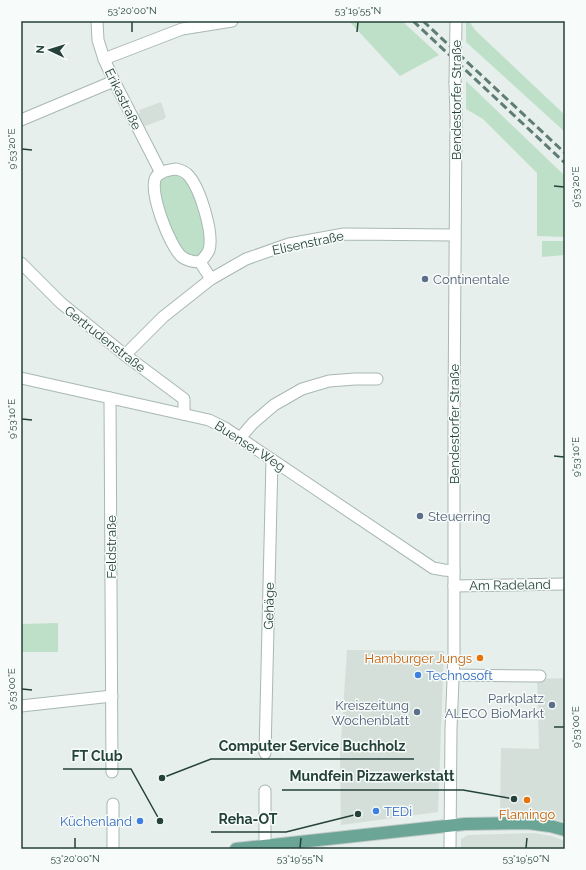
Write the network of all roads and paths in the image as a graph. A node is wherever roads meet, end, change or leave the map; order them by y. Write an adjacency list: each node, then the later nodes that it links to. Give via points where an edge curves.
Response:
1 (97, 21): 5 (street, Erikastraße, via 98,40)
2 (232, 21): 4 (street)
3 (456, 21): 9 (street, Bendestorfer Straße, bridge)
4 (182, 25): 5 (street)
5 (104, 59): 6 (street, Erikastraße)
6 (114, 81): 7 (street); 8 (street, Erikastraße)
7 (21, 120)
8 (161, 173): 10 (street, via 156,176 154,184 162,221 176,250 188,260); 10 (street, via 176,169 188,175 194,183 207,217 209,231 209,249)
9 (456, 235): 12 (street, Elisenstraße, via 344,234 289,244 253,256); 20 (street, Bendestorfer Straße)
10 (200, 262): 12 (street)
11 (21, 263): 13 (street, Gertrudenstraße, via 61,303)
12 (211, 279): 13 (street, Elisenstraße, via 162,317)
13 (125, 355): 17 (street, Gertrudenstraße, via 184,400)
14 (21, 378): 16 (street, Buenser Weg)
15 (377, 380): 18 (street, via 355,379 302,388 274,405)
16 (110, 398): 17 (street, Buenser Weg); 25 (street, Feldstraße)
17 (184, 414): 18 (street, Buenser Weg, via 209,420)
18 (240, 438): 19 (street, Buenser Weg)
19 (272, 460): 20 (street, Buenser Weg, via 433,568); 27 (street, Gehäge)
20 (454, 571): 22 (street, Bendestorfer Straße)
21 (565, 584): 22 (street, Am Radeland)
22 (454, 586): 23 (street, Bendestorfer Straße)
23 (453, 675): 24 (street); 31 (street, Bendestorfer Straße)
24 (540, 676)
25 (112, 696): 26 (street); 28 (street, Feldstraße)
26 (21, 706)
27 (265, 753)
28 (112, 772)
29 (265, 791): 33 (street)
30 (113, 804): 34 (street)
31 (450, 826): 32 (main road, via 528,823); 33 (main road); 36 (street, Bendestorfer Straße)
32 (565, 830)
33 (265, 846): 35 (main road)
34 (113, 849)
35 (236, 849)
36 (450, 849)

